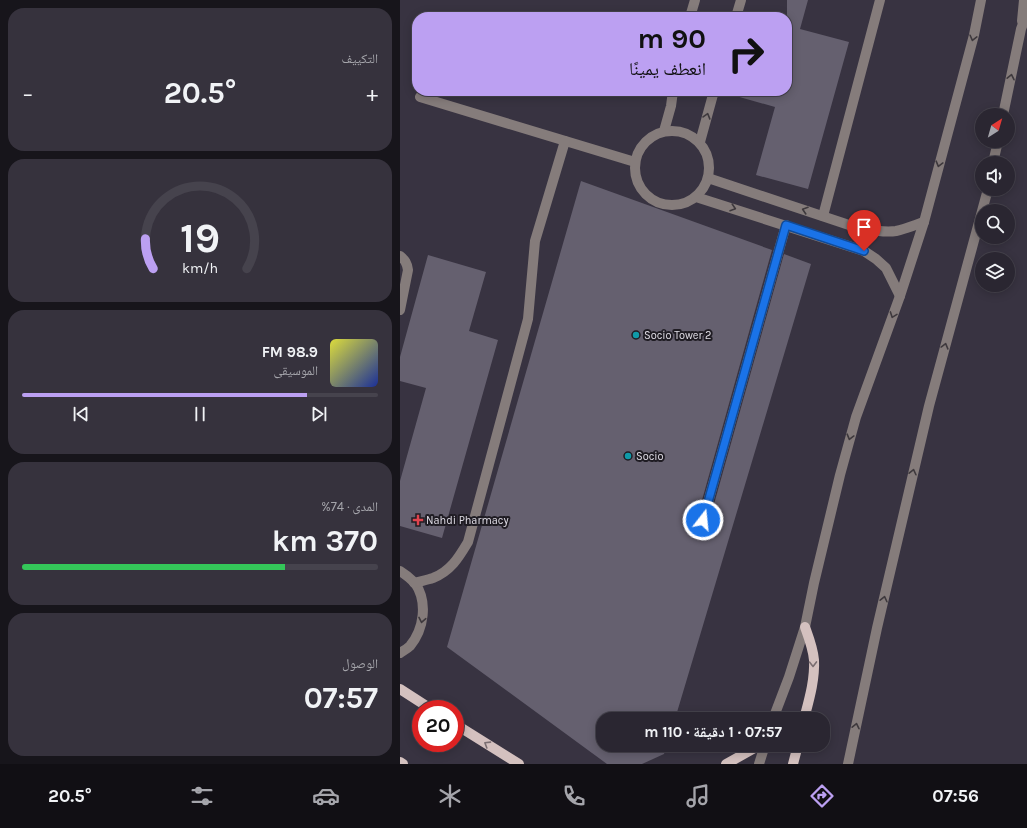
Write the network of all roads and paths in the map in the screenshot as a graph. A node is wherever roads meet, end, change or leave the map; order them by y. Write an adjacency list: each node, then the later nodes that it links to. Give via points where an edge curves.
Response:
1 (695, 0): 6 (street)
2 (741, 0): 7 (street)
3 (880, 0): 21 (street)
4 (981, 0): 22 (street, one-way to 22)
5 (1024, 0): 9 (street)
6 (691, 12)
7 (737, 12)
8 (1027, 13): 9 (street)
9 (1021, 29): 13 (street, one-way to 9)
10 (673, 96): 14 (street)
11 (713, 96): 16 (street, one-way to 11)
12 (420, 97): 15 (street)
13 (1004, 108)
14 (664, 131): 16 (street, via 677,130 689,134); 17 (street, via 650,137 640,148)
15 (565, 141): 17 (street); 29 (street, via 535,241 528,319 468,542 449,570 434,578)
16 (700, 142): 18 (street, via 707,153 710,166)
17 (635, 162): 19 (street, via 640,187 660,203 685,203)
18 (708, 178): 19 (street, via 704,188); 21 (street, one-way to 18)
19 (696, 196): 23 (street, one-way to 23)
20 (986, 196): 46 (street, one-way to 20, via 929,406)
21 (823, 216): 22 (street, via 858,228 883,232 896,231)
22 (924, 222): 25 (street)
23 (786, 225): 25 (street, via 864,251 886,268); 27 (street)
24 (400, 256): 26 (street, via 408,264)
25 (900, 296): 30 (street, one-way to 30, via 856,417 840,474)
26 (401, 306)
27 (703, 520)
28 (400, 571): 29 (street)
29 (414, 583): 31 (street, one-way to 31, via 422,598 423,615 419,632 410,646)
30 (805, 627): 34 (street); 35 (main road, one-way to 35, via 814,659 814,676)
31 (400, 654)
32 (400, 689): 33 (main road)
33 (417, 700)
34 (776, 712)
35 (806, 712)
36 (464, 730): 42 (main road, one-way to 36)
37 (747, 752): 43 (main road)
38 (763, 752): 44 (street)
39 (797, 752): 45 (main road)
40 (400, 762): 41 (main road)
41 (403, 764)
42 (519, 764)
43 (726, 764)
44 (759, 764)
45 (794, 764)
46 (848, 764)

